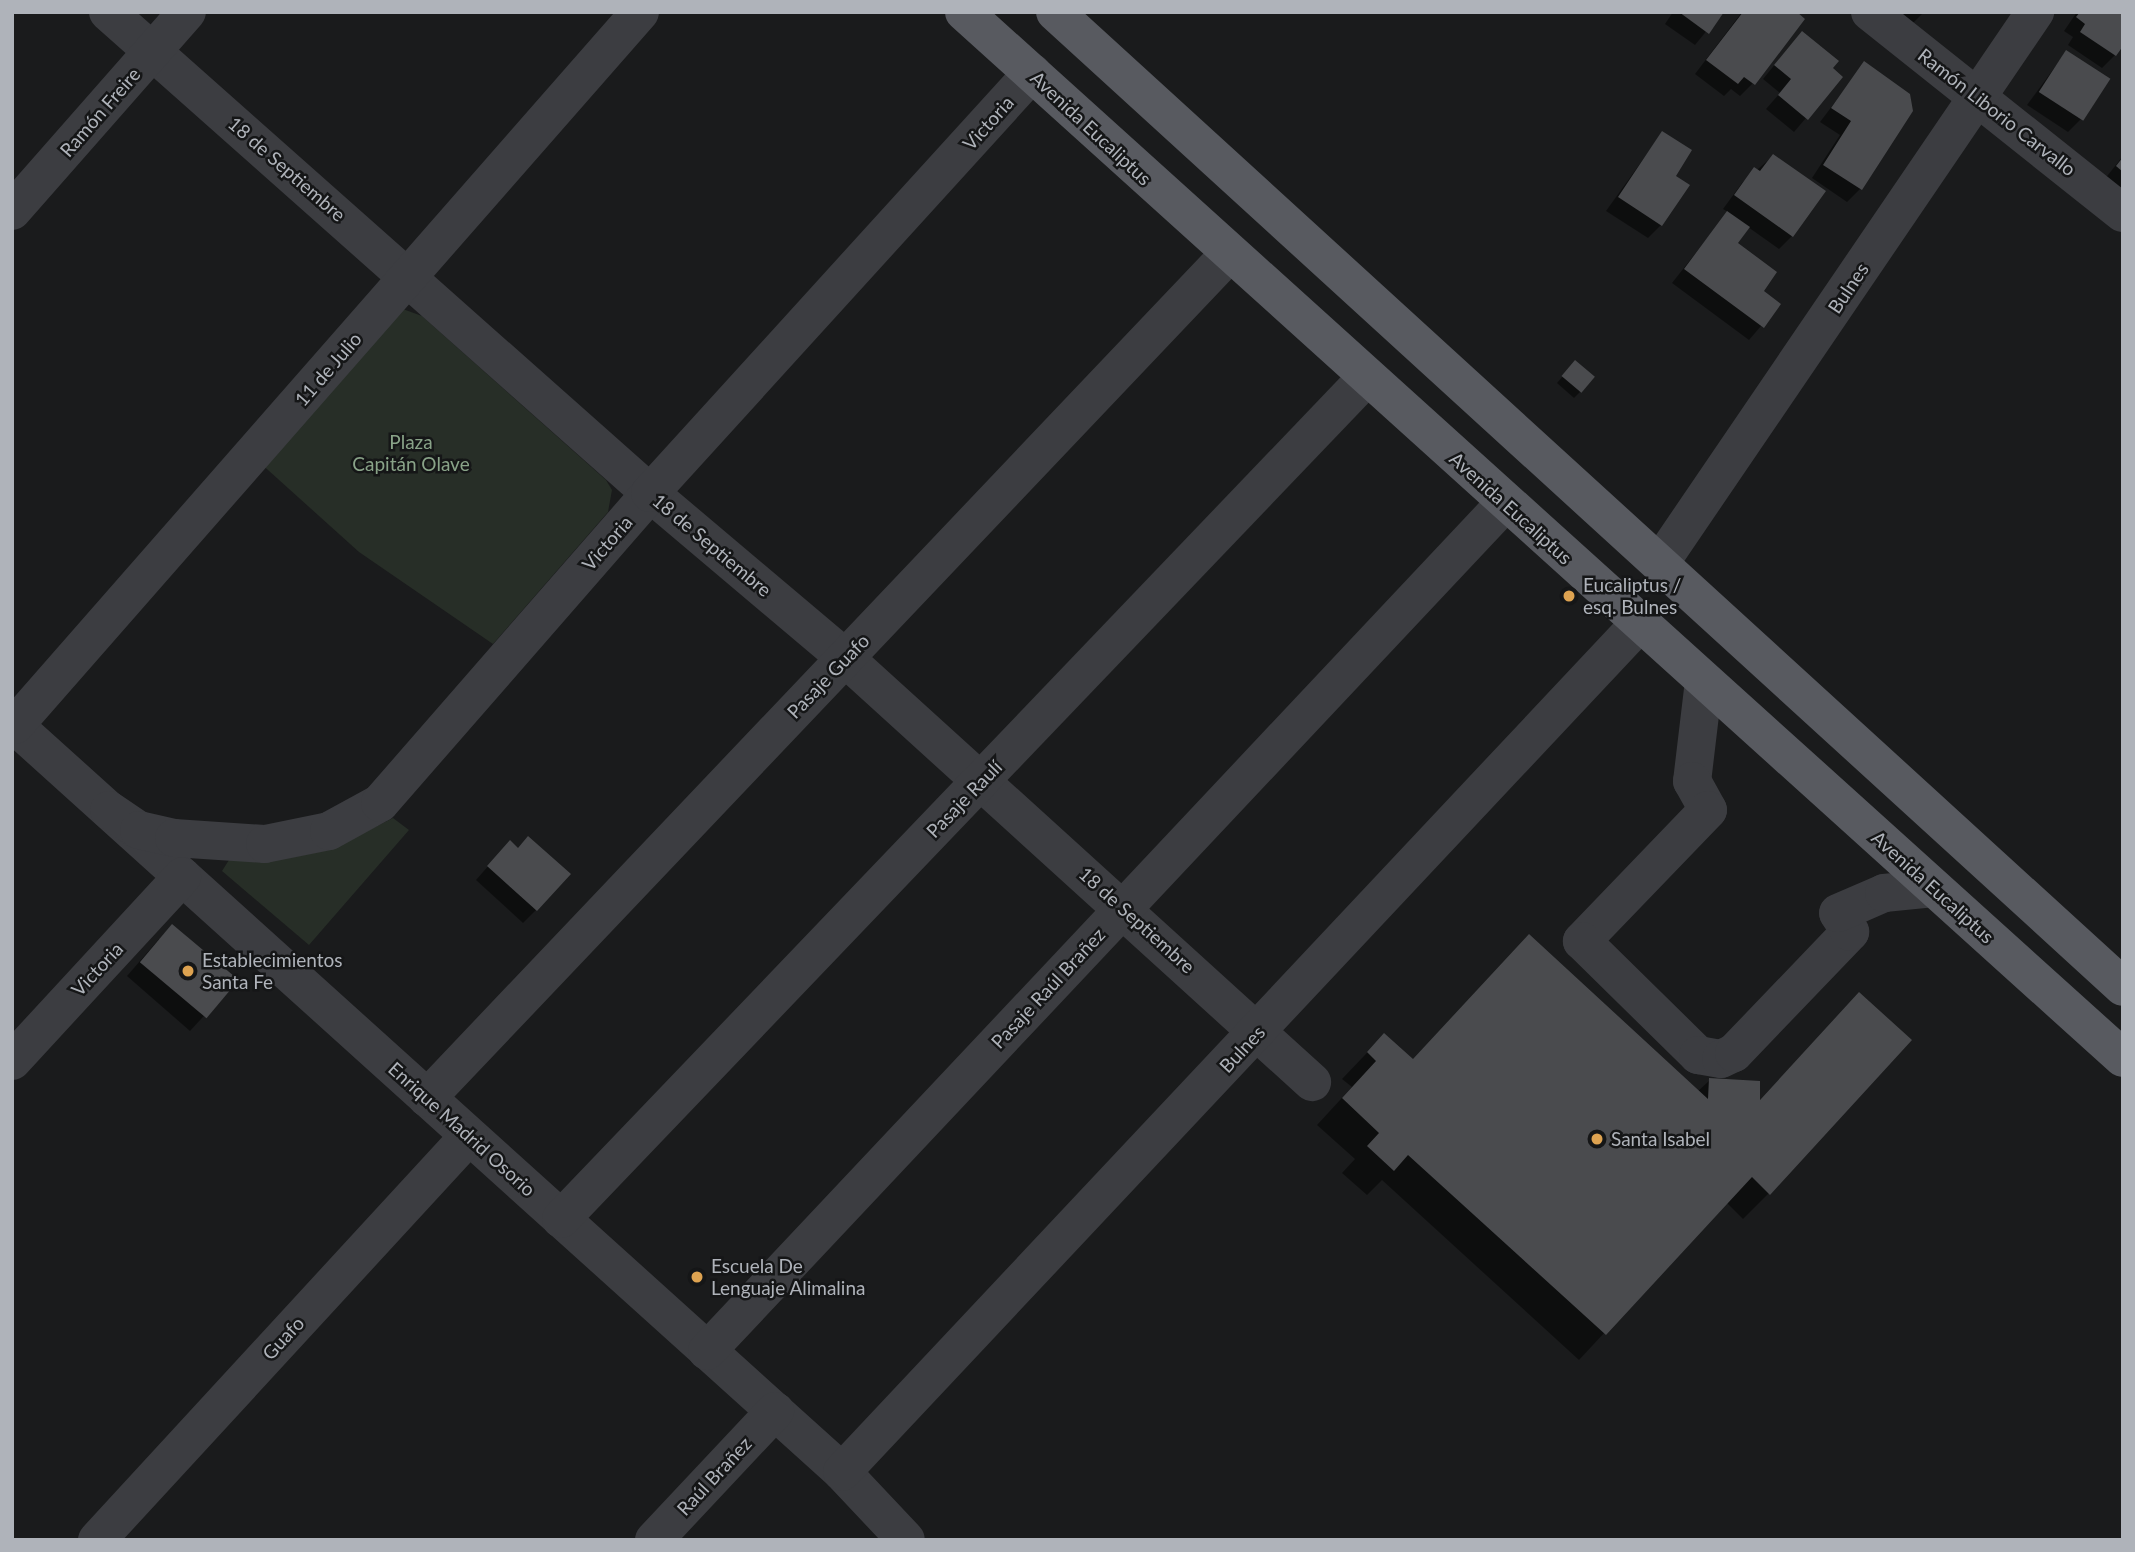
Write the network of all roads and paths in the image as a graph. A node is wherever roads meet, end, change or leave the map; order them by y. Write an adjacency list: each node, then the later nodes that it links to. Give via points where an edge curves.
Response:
1 (108, 12): 8 (street, 18 de Septiembre)
2 (187, 12): 8 (street, Ramón Freire)
3 (640, 12): 16 (street, 11 de Julio)
4 (964, 12): 9 (main road, Avenida Eucaliptus)
5 (1870, 12): 10 (street, Ramón Liborio Carvallo)
6 (2035, 12): 10 (street, Bulnes)
7 (1065, 16): 11 (main road)
8 (152, 52): 13 (street, Ramón Freire); 16 (street, 18 de Septiembre)
9 (1032, 73): 12 (main road, Avenida Eucaliptus); 18 (street, Victoria)
10 (1978, 97): 14 (street, Ramón Liborio Carvallo); 20 (street, Bulnes)
11 (1192, 136): 12 (main road, via 1166,150); 20 (main road)
12 (1151, 184): 15 (main road, Avenida Eucaliptus)
13 (12, 211)
14 (2123, 213)
15 (1229, 254): 17 (main road, Avenida Eucaliptus); 22 (street, Pasaje Guafo)
16 (409, 276): 18 (street, 18 de Septiembre); 24 (street, 11 de Julio)
17 (1366, 378): 19 (main road, Avenida Eucaliptus); 25 (street, Pasaje Raulí)
18 (650, 493): 22 (street, 18 de Septiembre); 26 (street, Victoria, via 410,773 355,820 297,840 218,842 139,830)
19 (1505, 503): 21 (main road, Avenida Eucaliptus); 29 (street, Pasaje Raúl Brañez)
20 (1660, 563): 30 (main road)
21 (1639, 624): 23 (main road, Avenida Eucaliptus); 31 (street, Bulnes)
22 (845, 658): 25 (street, 18 de Septiembre); 35 (street, Pasaje Guafo)
23 (1704, 681): 28 (main road, Avenida Eucaliptus); 28 (street, via 1692,781 1708,810 1582,941 1698,1055 1721,1059 1734,1053 1850,932 1838,913 1884,893)
24 (13, 724): 26 (street, Enrique Madrid Osorio)
25 (981, 780): 29 (street, 18 de Septiembre); 37 (street, Pasaje Raulí)
26 (109, 810): 27 (street, Enrique Madrid Osorio)
27 (182, 877): 33 (street, Victoria); 35 (street, Enrique Madrid Osorio)
28 (1934, 888): 32 (main road, Avenida Eucaliptus)
29 (1124, 908): 31 (street, 18 de Septiembre); 38 (street, Pasaje Raúl Brañez)
30 (2123, 987)
31 (1258, 1032): 34 (street, 18 de Septiembre); 40 (street, Bulnes)
32 (2123, 1058)
33 (12, 1061)
34 (1312, 1082)
35 (427, 1098): 36 (street, Enrique Madrid Osorio)
36 (469, 1136): 37 (street, Enrique Madrid Osorio); 41 (street, Guafo)
37 (561, 1219): 38 (street, Enrique Madrid Osorio)
38 (707, 1350): 39 (street, Enrique Madrid Osorio)
39 (775, 1411): 40 (street, Enrique Madrid Osorio); 42 (street, Raúl Brañez)
40 (842, 1472): 43 (street, Enrique Madrid Osorio)
41 (97, 1540)
42 (654, 1540)
43 (906, 1540)

